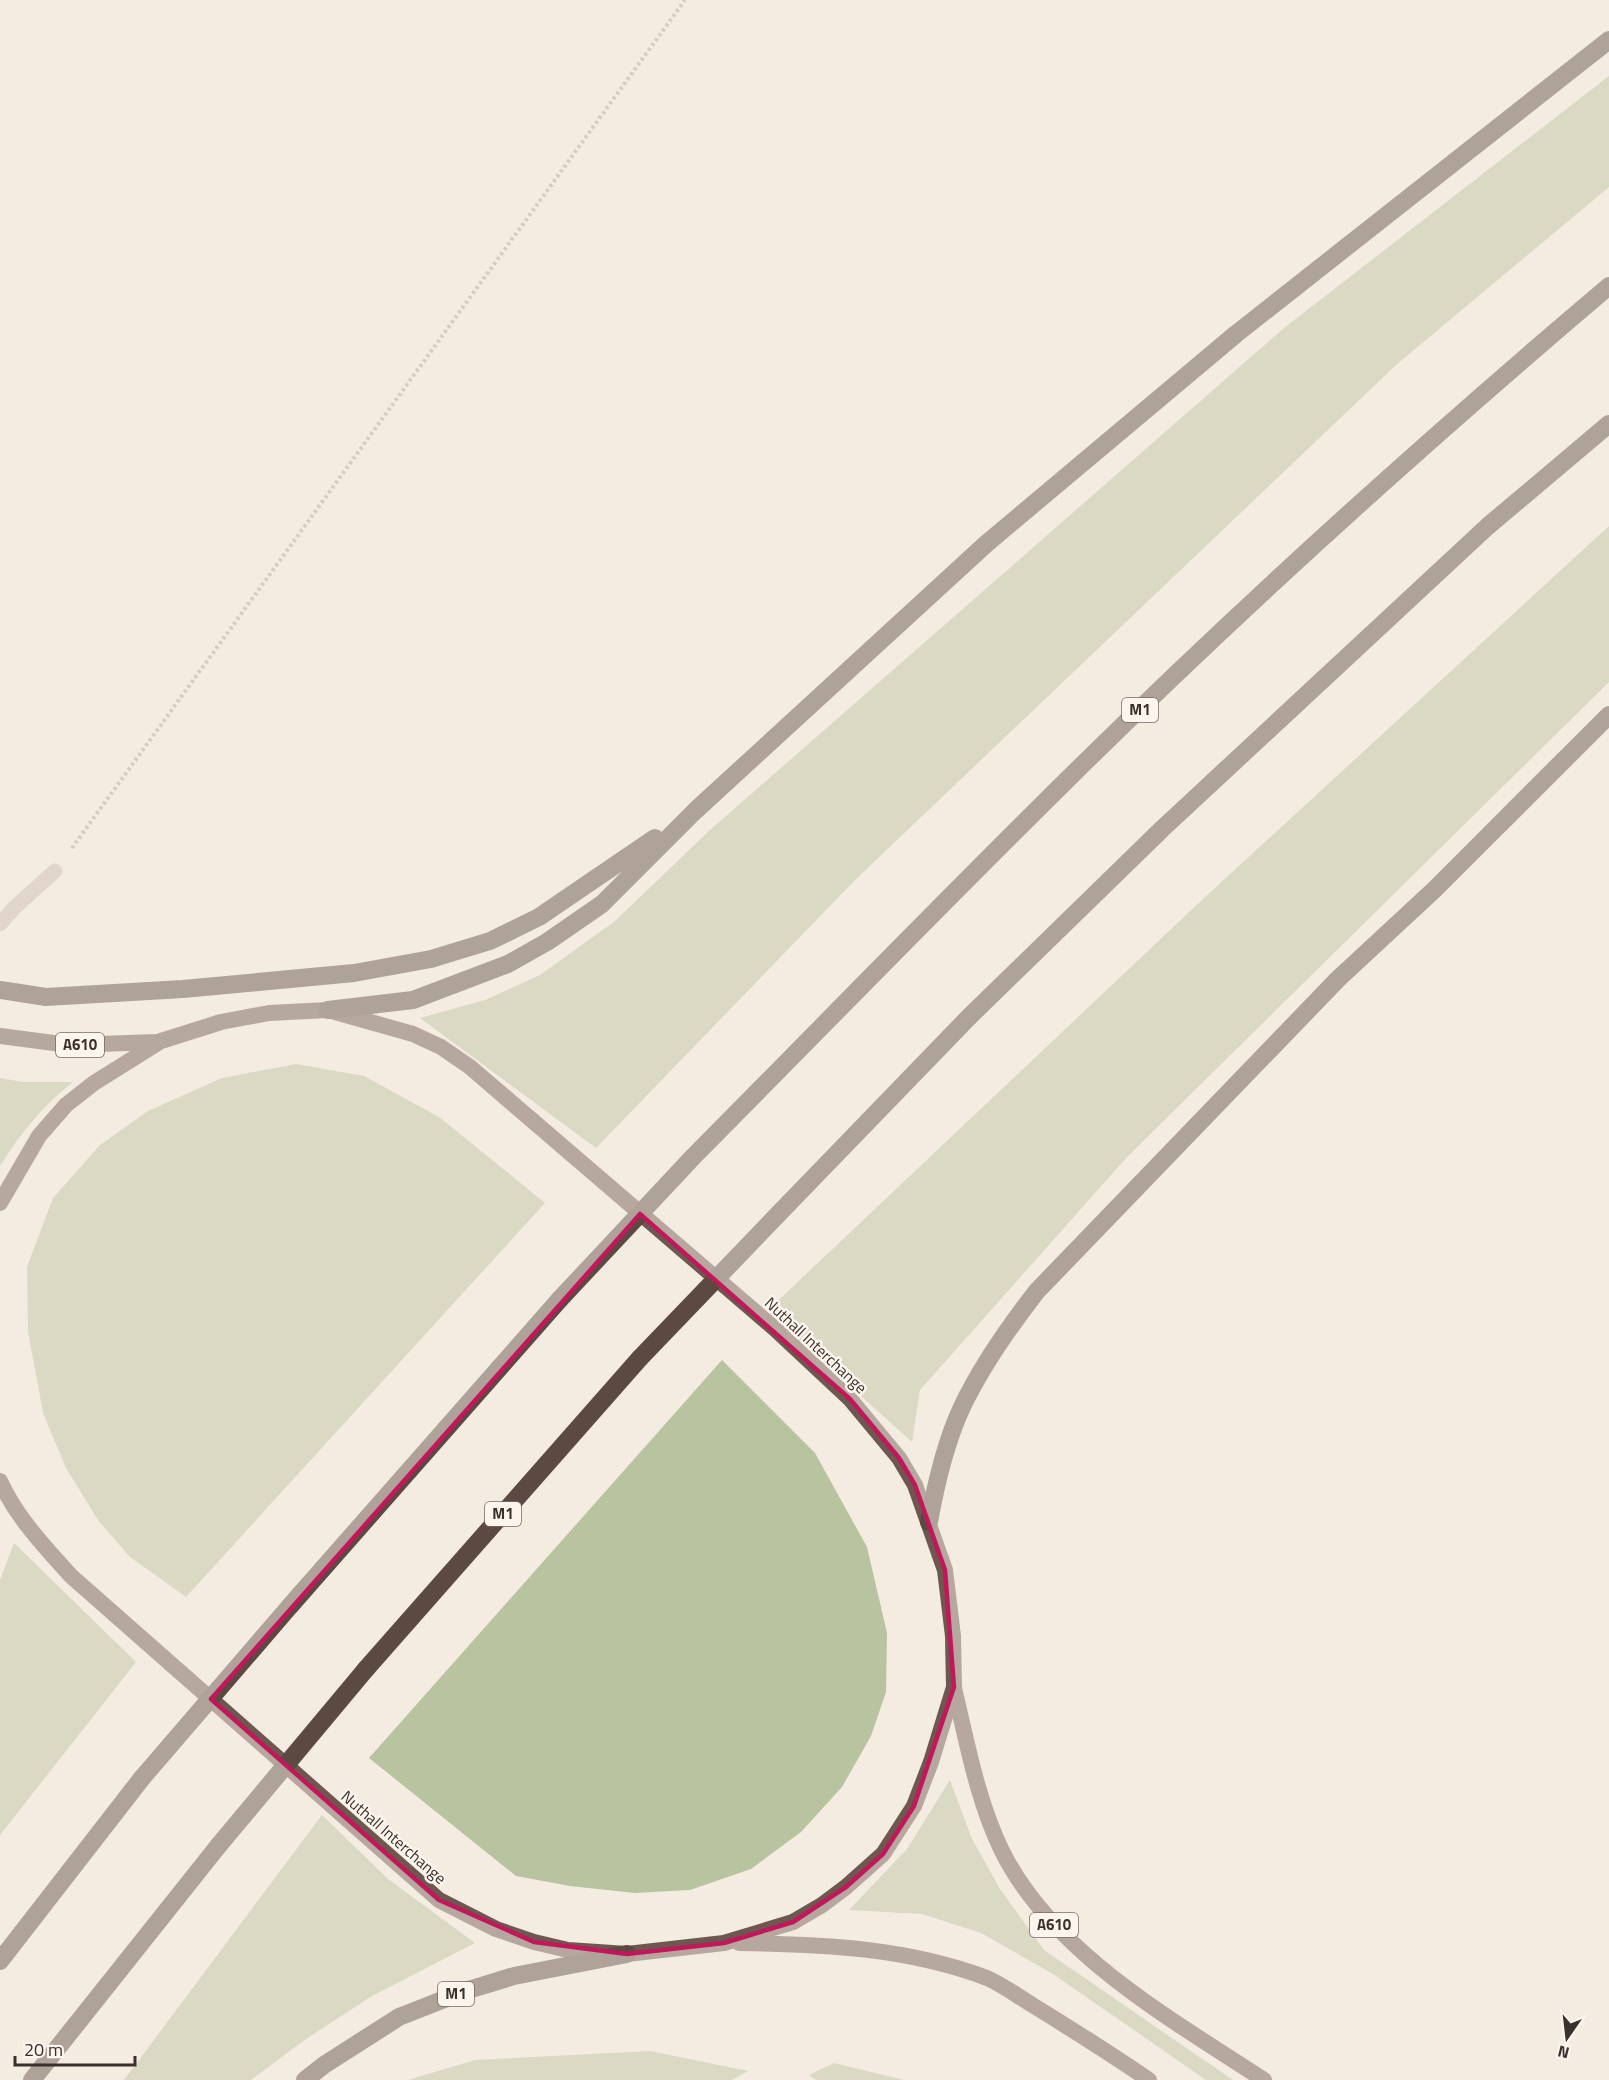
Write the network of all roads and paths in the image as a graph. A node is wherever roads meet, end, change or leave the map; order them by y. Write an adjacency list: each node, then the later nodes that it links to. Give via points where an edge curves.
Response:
1 (685, 0): 7 (path)
2 (1609, 40): 6 (highway, via 1245,327 986,544)
3 (1609, 286): 19 (highway, M1, bridge, via 1443,428 1263,593 1075,772 693,1157 560,1299 290,1606 142,1778)
4 (1609, 424): 20 (highway, M1, bridge, via 1488,526 1162,829 969,1017 640,1358 366,1670 219,1845)
5 (1609, 715): 15 (highway, via 1434,890 1338,979 1037,1291 1009,1328 962,1408 936,1484)
6 (696, 810): 9 (highway, via 539,917 490,941 431,959 354,973 183,989 46,997); 10 (highway, via 602,904 508,964 413,1000)
7 (55, 871): 8 (lane)
8 (0, 924)
9 (0, 990)
10 (328, 1010): 12 (highway, Nuthall Interchange, via 269,1013 221,1022); 15 (highway, Nuthall Interchange, via 412,1034 441,1047 470,1067 774,1328 850,1399 899,1458 915,1485)
11 (0, 1036): 12 (highway, A610, via 69,1046)
12 (161, 1041): 13 (highway, Nuthall Interchange, via 66,1105 39,1136)
13 (0, 1203)
14 (0, 1481): 18 (highway, Nuthall Interchange, via 19,1515 71,1576 439,1900 496,1929 534,1942 568,1950)
15 (929, 1522): 16 (highway, Nuthall Interchange, via 945,1570)
16 (954, 1687): 17 (highway, Nuthall Interchange, via 914,1806 883,1854 846,1887 793,1922); 23 (highway, A610, via 982,1800 1001,1850 1036,1906 1065,1938 1102,1969)
17 (724, 1942): 18 (highway, Nuthall Interchange); 22 (highway, via 855,1948 929,1960 988,1979)
18 (627, 1954): 21 (highway, M1, via 514,1976 465,1991 399,2017)
19 (0, 1961)
20 (32, 2080)
21 (305, 2080)
22 (1149, 2080)
23 (1264, 2080)

